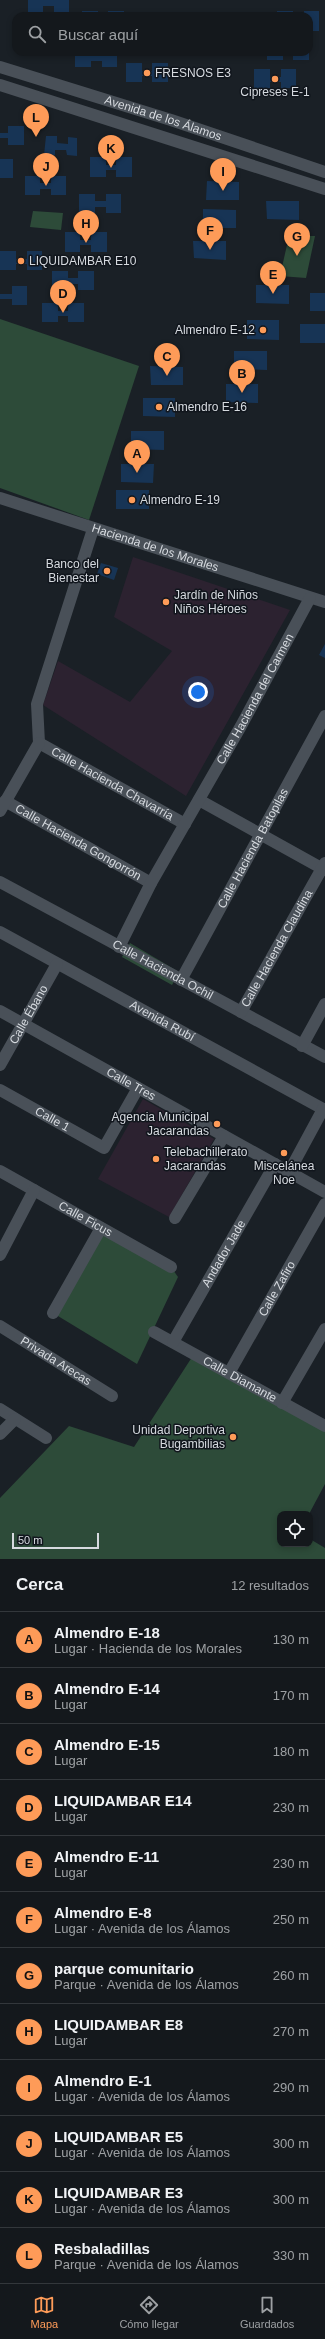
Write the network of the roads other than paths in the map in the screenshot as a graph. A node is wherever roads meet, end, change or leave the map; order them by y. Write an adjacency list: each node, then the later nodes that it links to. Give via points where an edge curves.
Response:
1 (0, 67): 3 (street, Avenida de los Álamos, via 178,122)
2 (0, 85): 4 (street, Avenida de los Álamos)
3 (325, 172)
4 (325, 189)
5 (0, 498): 6 (street, Hacienda de los Morales)
6 (93, 529): 7 (street, Hacienda de los Morales); 10 (street, via 37,704)
7 (310, 598): 8 (street, Hacienda de los Morales); 11 (street, Calle Hacienda del Carmen)
8 (325, 602)
9 (325, 716): 14 (street, Calle Hacienda Batopilas)
10 (39, 743): 12 (street); 13 (street, Calle Hacienda Chavarría)
11 (199, 800): 13 (street, Calle Hacienda del Carmen); 14 (street)
12 (2, 806): 17 (street, Calle Hacienda Gongorrón)
13 (185, 824): 17 (street, Calle Hacienda del Carmen)
14 (260, 834): 15 (street); 21 (street, Calle Hacienda Batopilas)
15 (324, 867): 24 (street, Calle Hacienda Claudina)
16 (0, 882): 19 (street, Calle Hacienda Ochil)
17 (151, 883): 19 (street, Calle Hacienda del Carmen)
18 (0, 932): 20 (street, Avenida Rubí)
19 (119, 947): 21 (street, Calle Hacienda Ochil)
20 (57, 964): 25 (street, Calle Ébano); 31 (street, Avenida Rubí)
21 (181, 980): 24 (street, Calle Hacienda Ochil)
22 (325, 1004): 26 (street)
23 (0, 1012): 25 (street, Calle Tres)
24 (241, 1012): 26 (street, Calle Hacienda Ochil)
25 (23, 1024): 28 (street, Calle Ébano); 29 (street, Calle Tres)
26 (302, 1046): 27 (street, Calle Hacienda Ochil)
27 (322, 1056)
28 (0, 1066)
29 (138, 1088): 30 (street, Calle 1, via 104,1148); 32 (street, Calle Tres)
30 (0, 1090)
31 (324, 1110): 35 (street)
32 (224, 1136): 33 (street, Calle Tres); 39 (street)
33 (275, 1164): 35 (street, Calle Tres); 47 (street, Andador Jade)
34 (0, 1171): 36 (street, Calle Ficus)
35 (289, 1172): 37 (street, Calle Tres)
36 (34, 1190): 40 (street, Calle Ficus); 41 (street)
37 (325, 1192)
38 (325, 1204): 48 (street, Calle Zafiro)
39 (175, 1218)
40 (101, 1228): 42 (street, Calle Ficus); 43 (street)
41 (1, 1250)
42 (171, 1267)
43 (53, 1313)
44 (0, 1326): 49 (street, Privada Arecas)
45 (325, 1329): 50 (street)
46 (154, 1332): 47 (street, Calle Diamante)
47 (173, 1342): 48 (street, Calle Diamante)
48 (229, 1373): 50 (street, Calle Diamante)
49 (112, 1396)
50 (282, 1403): 53 (street, Calle Diamante)
51 (0, 1409): 52 (street)
52 (16, 1418): 54 (street); 55 (street)
53 (325, 1426)
54 (0, 1434)
55 (46, 1438)

